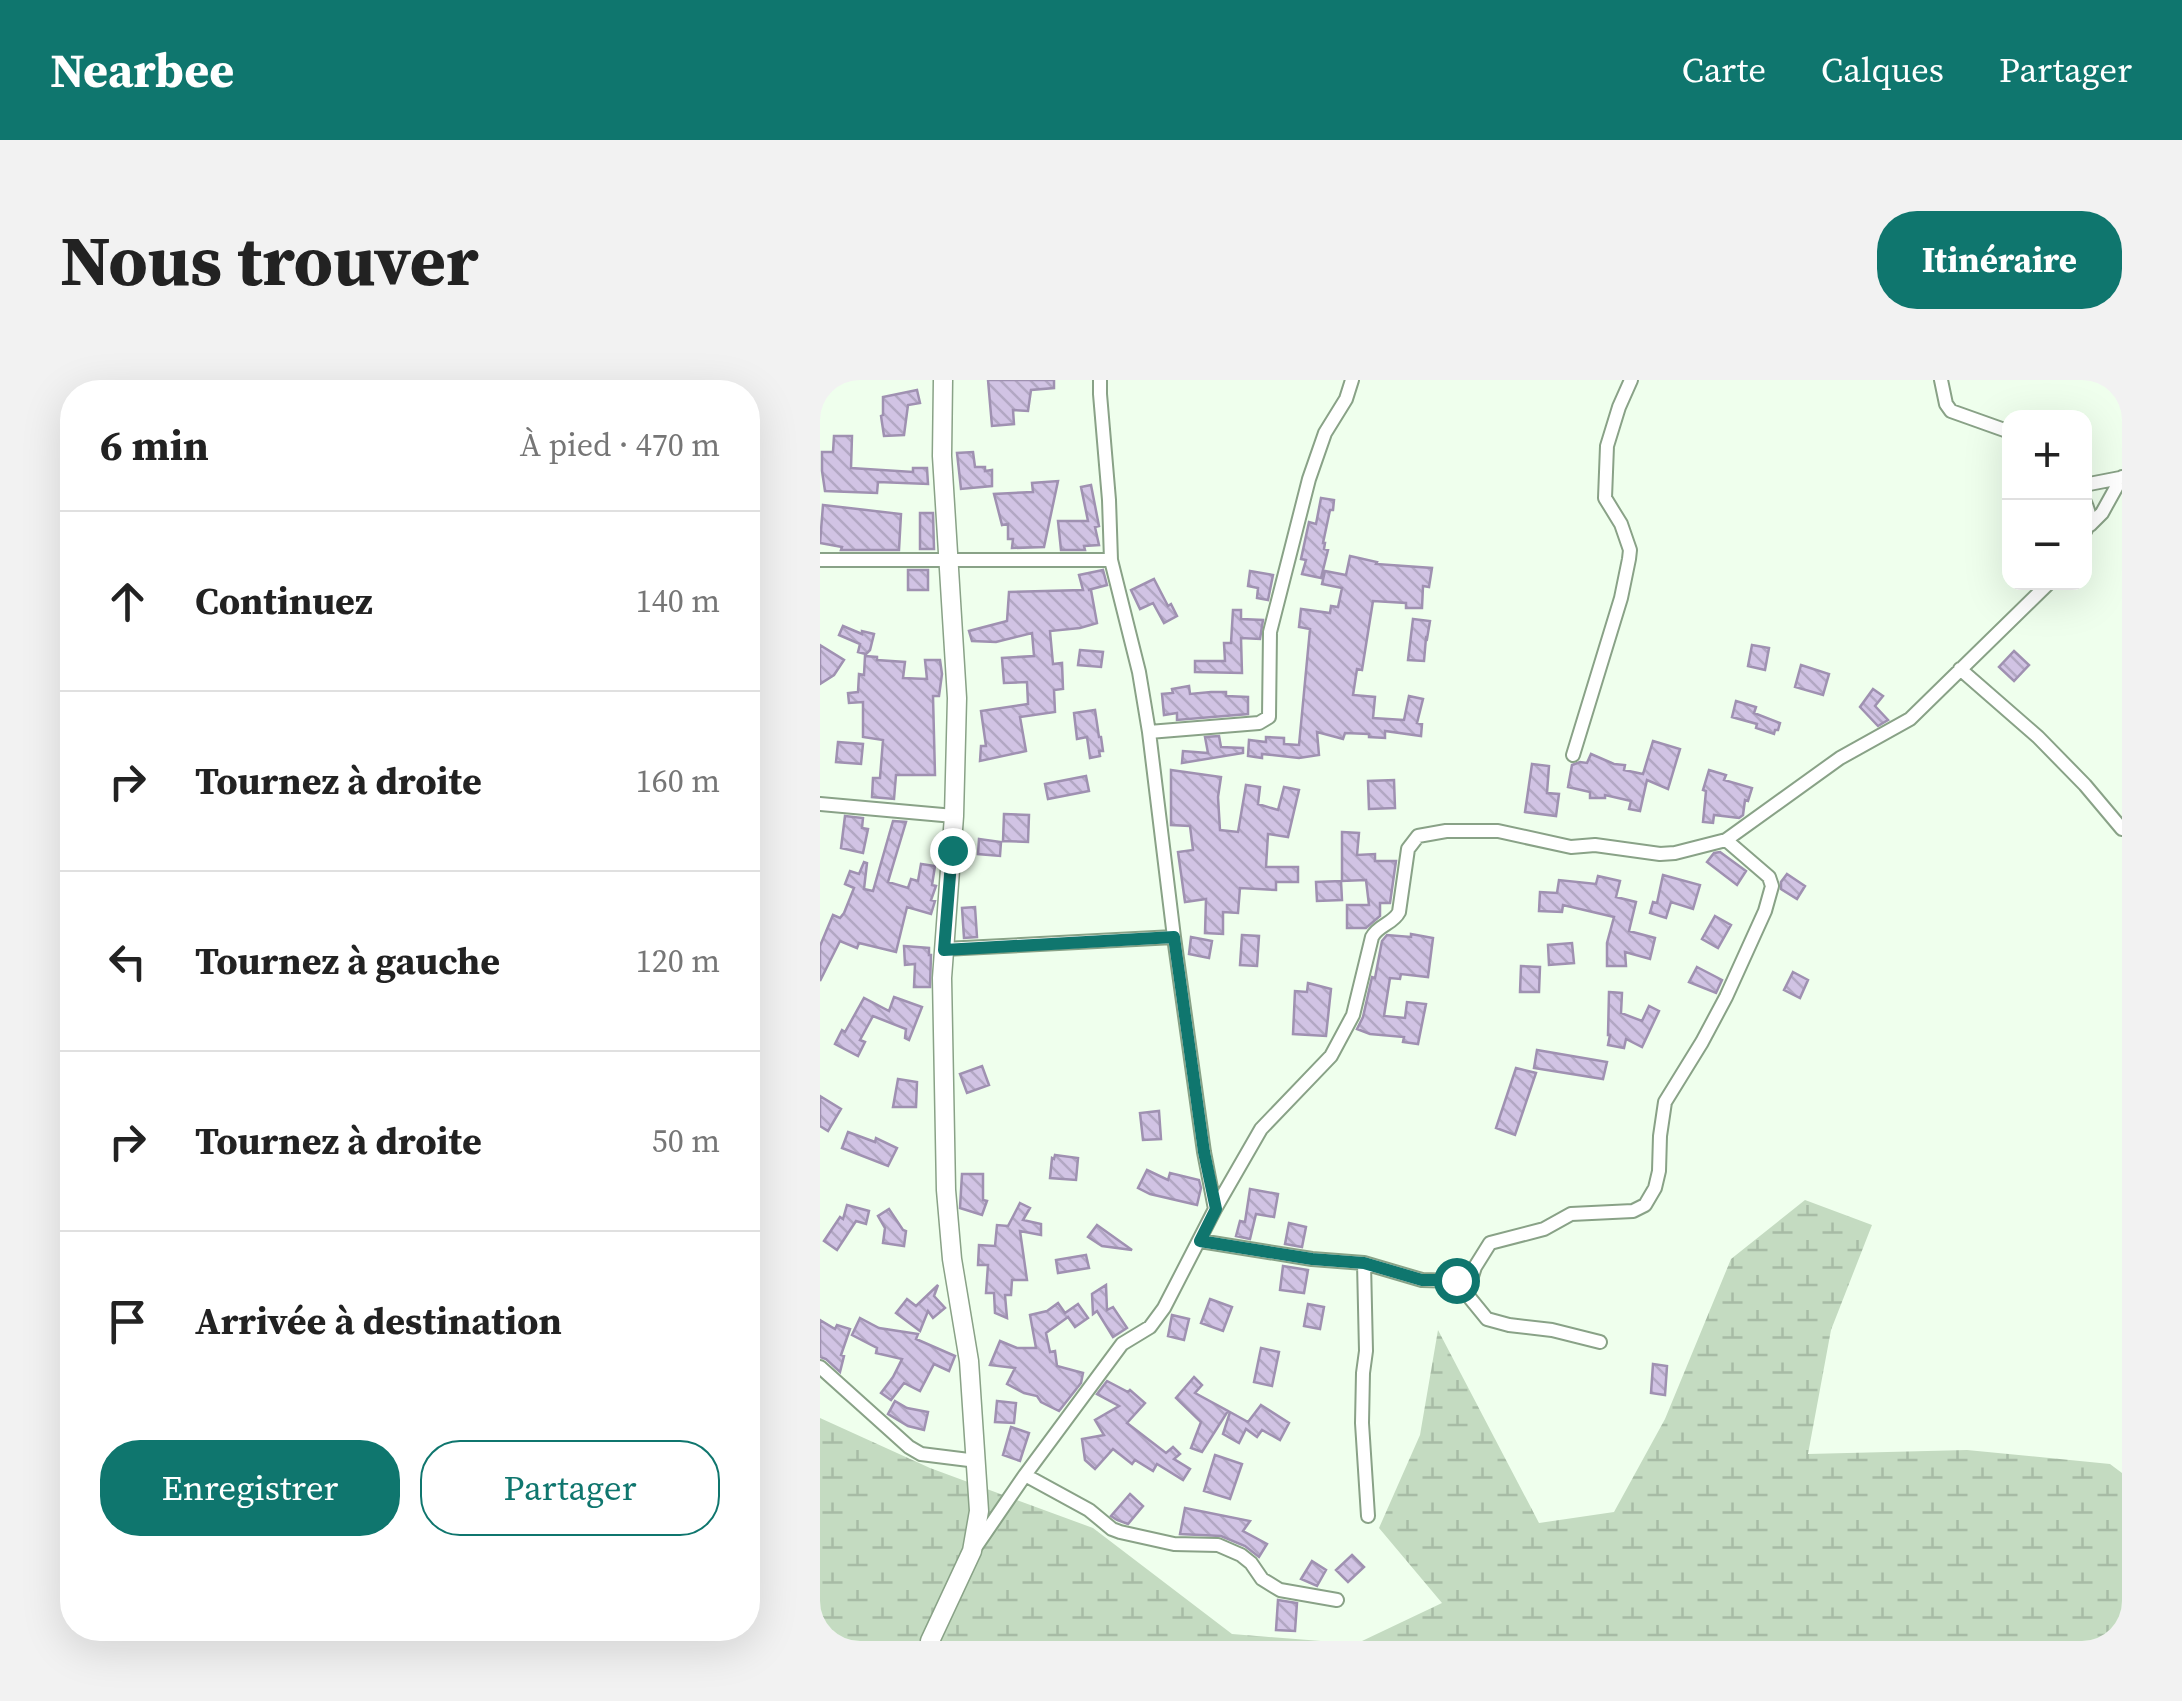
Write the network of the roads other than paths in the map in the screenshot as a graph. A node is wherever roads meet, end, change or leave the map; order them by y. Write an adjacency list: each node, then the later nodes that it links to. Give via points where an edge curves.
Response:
1 (943, 380): 11 (street)
2 (1100, 380): 12 (street)
3 (1352, 380): 15 (street, via 1309,479 1270,632 1269,717)
4 (1631, 380): 16 (street, via 1607,446 1605,498 1630,559)
5 (1941, 380): 6 (street, via 1950,411)
6 (2002, 429)
7 (2121, 477): 8 (street); 9 (street)
8 (2092, 483)
9 (2092, 523)
10 (820, 560): 11 (street)
11 (950, 560): 12 (street); 18 (street)
12 (1110, 560): 15 (street)
13 (2046, 590): 14 (street)
14 (1960, 669): 19 (street, via 2038,737); 20 (street, via 1910,719 1840,758)
15 (1149, 732): 21 (street)
16 (1573, 755)
17 (820, 804): 18 (street)
18 (954, 816): 22 (street)
19 (2122, 828)
20 (1726, 840): 23 (street, via 1660,854 1571,847 1498,831 1418,836 1408,848 1399,912 1372,936 1348,1029 1261,1129); 26 (street, via 1772,886 1726,997 1665,1102 1656,1188 1633,1211 1571,1214 1544,1229 1490,1243)
21 (1174, 937): 22 (street); 23 (street)
22 (944, 950): 29 (street, via 946,1190)
23 (1216, 1209): 24 (street)
24 (1200, 1241): 25 (street); 30 (street, via 1150,1327 1122,1344)
25 (1364, 1263): 26 (street, via 1422,1280 1456,1280); 31 (street)
26 (1467, 1292): 27 (street, via 1487,1319)
27 (1600, 1342)
28 (820, 1367): 29 (street, via 909,1448)
29 (977, 1461): 32 (street)
30 (1024, 1475): 32 (street); 33 (street, via 1112,1529 1174,1544 1218,1545 1251,1562 1280,1590)
31 (1368, 1516)
32 (972, 1551): 34 (street)
33 (1337, 1600)
34 (930, 1641)

